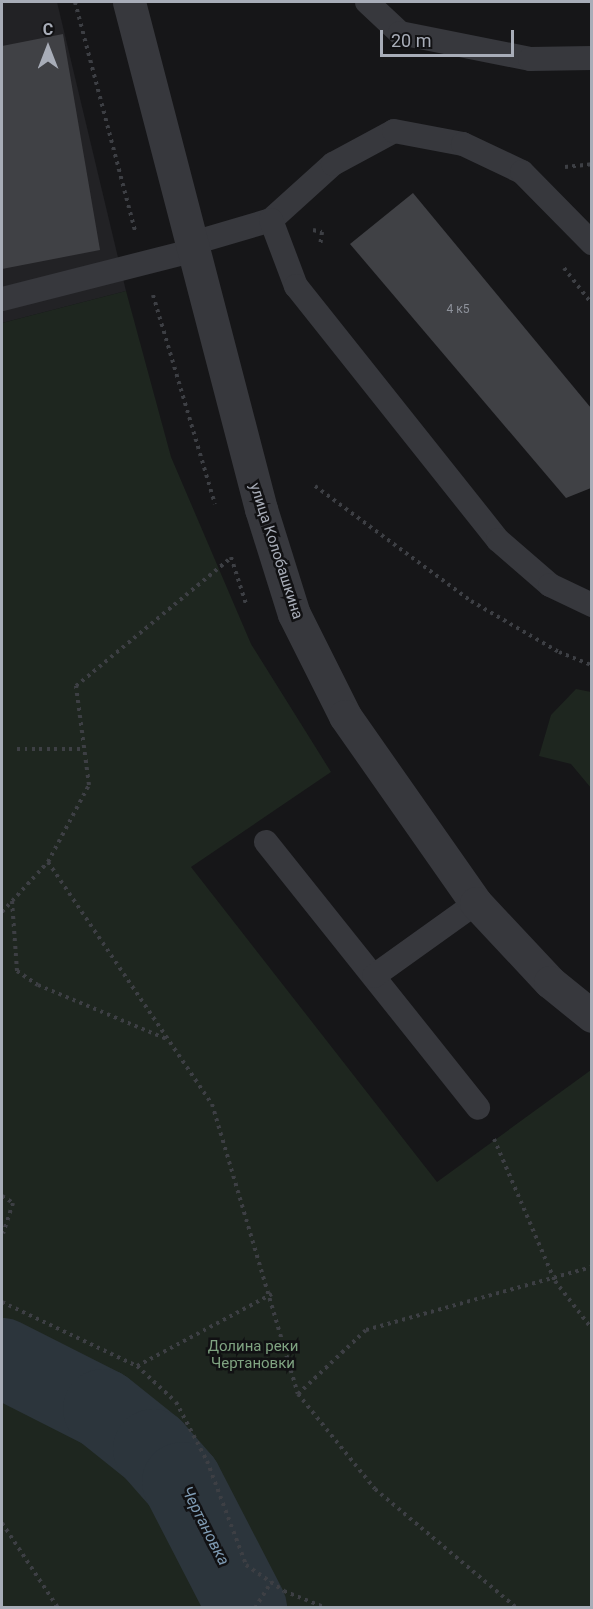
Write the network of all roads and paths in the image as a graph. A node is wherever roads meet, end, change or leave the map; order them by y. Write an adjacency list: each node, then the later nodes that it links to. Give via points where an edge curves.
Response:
1 (129, 2): 8 (street, улица Колобашкина)
2 (367, 2): 3 (lane, via 400,33 530,59)
3 (591, 58)
4 (271, 220): 7 (lane, via 333,164 394,131 464,144 522,172); 8 (lane); 14 (lane, via 296,286 498,540 550,585)
5 (324, 222): 6 (path)
6 (322, 232)
7 (591, 243)
8 (194, 246): 10 (lane); 21 (street, улица Колобашкина, via 261,509 294,614 345,716)
9 (556, 259): 11 (path)
10 (2, 299)
11 (591, 304)
12 (315, 486): 15 (path, via 471,601 559,652)
13 (231, 558): 17 (path, via 76,686)
14 (591, 605)
15 (591, 664)
16 (17, 749): 17 (path)
17 (84, 749): 19 (path, via 89,785)
18 (266, 842): 23 (lane)
19 (48, 862): 20 (path); 25 (path)
20 (12, 901): 22 (path); 25 (path, via 17,971 38,986)
21 (476, 903): 23 (lane); 24 (street, улица Колобашкина, via 550,982)
22 (2, 912)
23 (374, 976): 26 (lane)
24 (591, 1016)
25 (170, 1040): 31 (path, via 212,1104)
26 (478, 1108): 30 (path)
27 (2, 1196): 28 (path, via 13,1203)
28 (2, 1233)
29 (591, 1267): 30 (path)
30 (555, 1281): 33 (path); 35 (path, via 366,1330)
31 (272, 1294): 34 (path); 35 (path)
32 (2, 1302): 34 (path)
33 (591, 1329)
34 (137, 1366): 37 (path, via 176,1402 207,1461 246,1565)
35 (298, 1394): 41 (path, via 375,1489)
36 (2, 1523): 38 (path)
37 (271, 1582): 39 (path); 40 (path)
38 (58, 1608)
39 (255, 1608)
40 (326, 1608)
41 (517, 1608)

